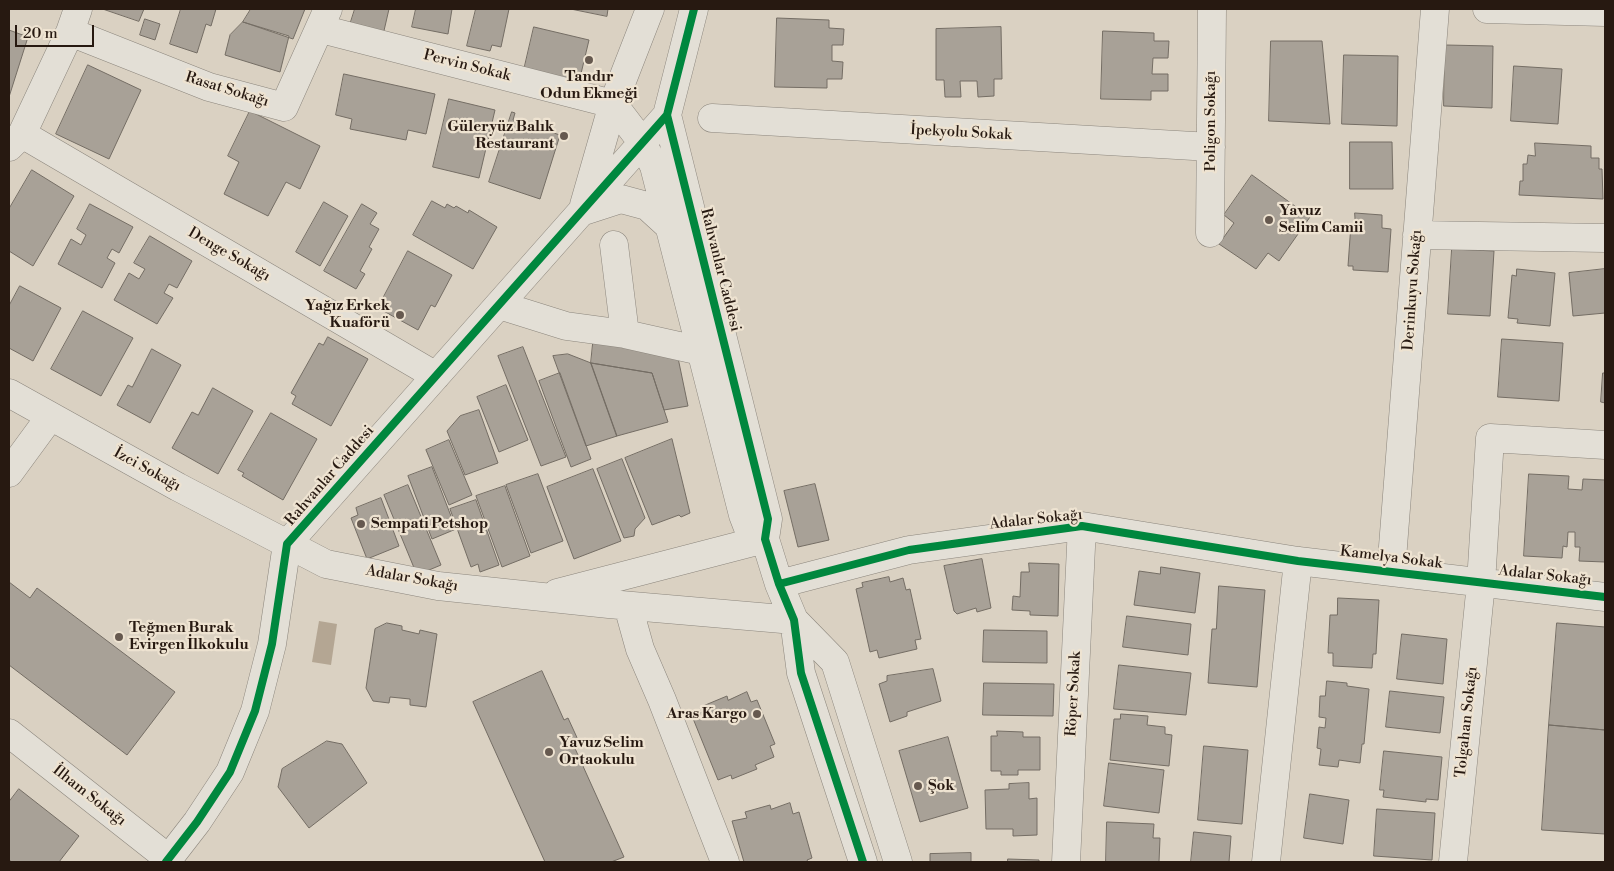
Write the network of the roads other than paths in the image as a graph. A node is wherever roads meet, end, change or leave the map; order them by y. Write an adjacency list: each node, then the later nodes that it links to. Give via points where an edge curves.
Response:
1 (650, 9): 9 (street)
2 (694, 9): 10 (street, Rahvanlar Caddesi)
3 (1212, 9): 14 (street, Poligon Sokağı)
4 (1435, 9): 18 (street, Derinkuyu Sokağı)
5 (1487, 9): 6 (street)
6 (1605, 12)
7 (324, 19): 8 (street, Rasat Sokağı, via 284,107 209,87); 9 (street, Pervin Sokak)
8 (74, 20): 12 (street)
9 (613, 104): 13 (street); 15 (street)
10 (667, 115): 13 (street, Rahvanlar Caddesi); 30 (street, Rahvanlar Caddesi, via 768,519)
11 (712, 118): 14 (street, İpekyolu Sokak)
12 (15, 140): 24 (street, Denge Sokağı)
13 (642, 142): 15 (street, Rahvanlar Caddesi); 16 (street, via 654,166)
14 (1211, 147): 17 (street, Poligon Sokağı)
15 (582, 211): 16 (street, via 621,199 647,206); 21 (street, Rahvanlar Caddesi)
16 (670, 227): 23 (street)
17 (1210, 233)
18 (1417, 234): 19 (street); 33 (street, Derinkuyu Sokağı)
19 (1605, 238)
20 (614, 245): 22 (street)
21 (499, 305): 22 (street, via 566,326); 24 (street, Rahvanlar Caddesi)
22 (625, 334): 23 (street)
23 (701, 351): 30 (street, via 743,516 748,528)
24 (436, 376): 31 (street, Rahvanlar Caddesi)
25 (9, 393): 26 (street, İzci Sokağı)
26 (50, 417): 28 (street); 31 (street, İzci Sokağı)
27 (1605, 445): 34 (street, Tolgahan Sokağı, via 1490,438)
28 (9, 473)
29 (1082, 526): 32 (street, Adalar Sokağı); 35 (street, Adalar Sokağı, via 909,550); 45 (street, Röper Sokak)
30 (765, 539): 35 (street); 36 (street, Adalar Sokağı)
31 (287, 544): 36 (street, Adalar Sokağı, via 326,564 438,586); 41 (street, Rahvanlar Caddesi, via 272,644 255,711 230,772)
32 (1298, 560): 33 (street, Kamelya Sokak); 46 (street)
33 (1391, 572): 34 (street, Kamelya Sokak)
34 (1481, 583): 37 (street, Adalar Sokağı); 47 (street, Tolgahan Sokağı)
35 (779, 584): 39 (street)
36 (541, 597): 38 (street, Adalar Sokağı)
37 (1605, 597)
38 (628, 606): 39 (street, Adalar Sokağı); 42 (street, via 640,650)
39 (794, 620): 43 (street, via 801,673); 44 (street, via 835,662)
40 (9, 733): 41 (street, İlham Sokağı)
41 (168, 861)
42 (724, 862)
43 (863, 862)
44 (898, 862)
45 (1066, 862)
46 (1266, 862)
47 (1453, 862)

